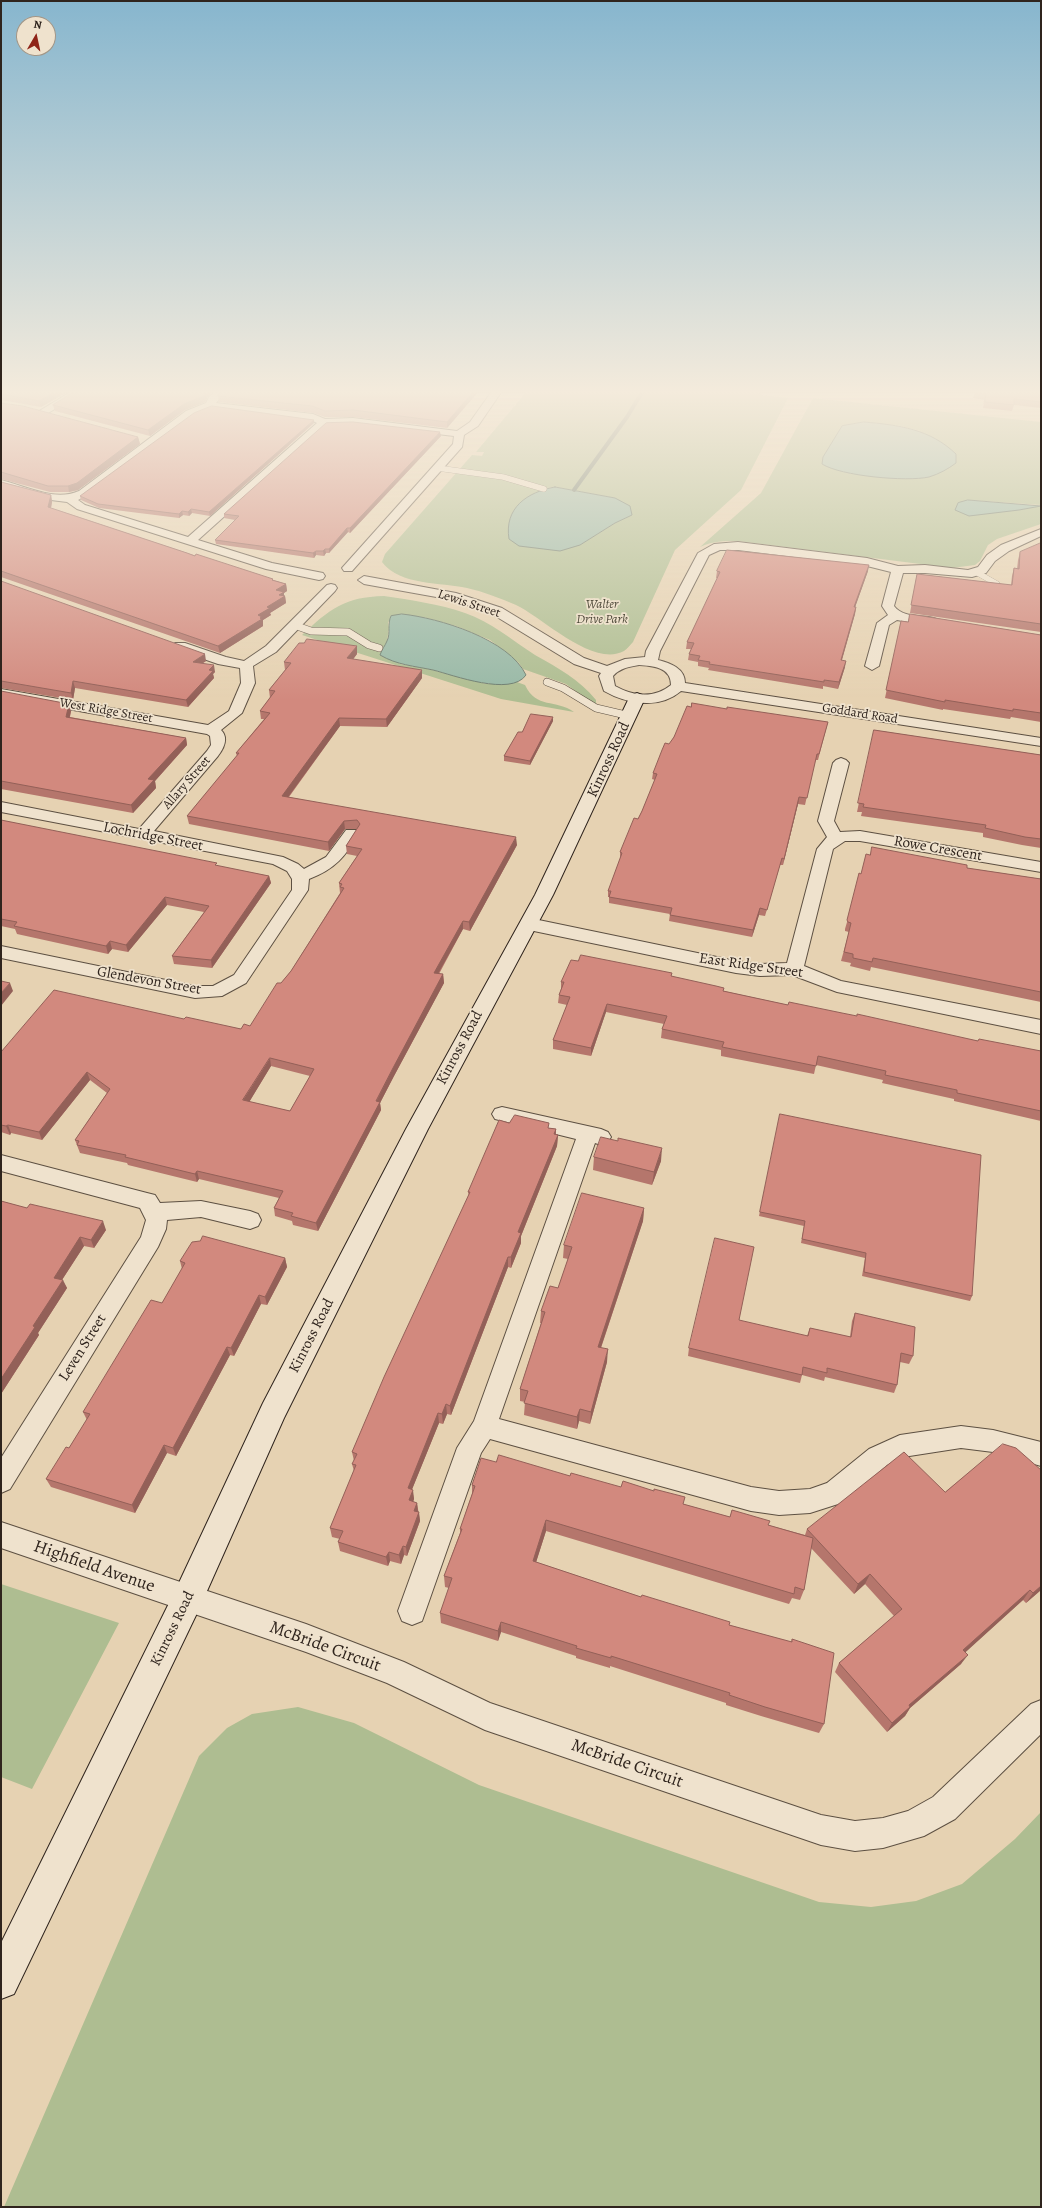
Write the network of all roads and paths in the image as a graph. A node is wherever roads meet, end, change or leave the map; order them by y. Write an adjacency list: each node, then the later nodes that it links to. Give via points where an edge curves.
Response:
1 (37, 494): 5 (street)
2 (81, 494): 5 (street)
3 (245, 494): 7 (street)
4 (411, 494): 9 (street)
5 (70, 499): 7 (street, via 81,507)
6 (1041, 532): 10 (street, via 1005,548 991,558 982,570)
7 (189, 541): 9 (street, via 270,566)
8 (898, 570): 10 (street, via 968,574); 12 (street, via 888,606); 17 (street, via 867,562 738,546 704,552 653,651)
9 (333, 571): 13 (street, via 319,582 336,588); 20 (street, Lewis Street, via 361,572 365,577 360,583 456,597 497,611 579,661)
10 (976, 572): 11 (lane)
11 (998, 584)
12 (896, 615): 14 (street); 19 (street, via 883,623)
13 (294, 625): 16 (lane, via 311,631 348,632 369,646); 18 (street, via 271,649)
14 (949, 625)
15 (171, 643): 18 (street, via 223,661)
16 (379, 648)
17 (651, 662): 20 (street, via 626,663); 22 (street, via 677,674 680,680)
18 (246, 665): 25 (street, via 248,683 235,713)
19 (872, 666)
20 (609, 671): 24 (street, via 606,676 609,688 626,696)
21 (547, 682): 24 (lane, via 563,688 596,708)
22 (678, 686): 24 (street, via 667,695); 26 (street, Goddard Road)
23 (1, 692): 25 (street, West Ridge Street)
24 (634, 707): 34 (street, Kinross Road)
25 (211, 730): 30 (street, Allary Street, via 217,734 218,745)
26 (1041, 742)
27 (841, 763): 31 (street, via 826,821)
28 (1, 807): 30 (street, Lochridge Street)
29 (352, 833): 33 (street, via 331,862 323,868)
30 (142, 835): 33 (street, Lochridge Street, via 277,860 290,864)
31 (836, 839): 32 (street, Rowe Crescent, via 860,836); 36 (street, via 825,849)
32 (1041, 867)
33 (301, 876): 35 (street, Glendevon Street, via 300,890 240,979 216,992 174,989)
34 (529, 924): 36 (street, East Ridge Street, via 736,967 760,970); 48 (street, Kinross Road, via 427,1110 288,1384)
35 (1, 952)
36 (794, 969): 37 (street, East Ridge Street, via 837,986)
37 (1041, 1027)
38 (502, 1114): 39 (street)
39 (588, 1134): 40 (street); 44 (street)
40 (618, 1141)
41 (1, 1163): 42 (street, via 147,1201)
42 (156, 1212): 43 (street, via 201,1209); 46 (street, Leven Street, via 157,1226 150,1241)
43 (250, 1220)
44 (484, 1426): 45 (street, via 751,1499 779,1503 810,1501 835,1493 878,1457 900,1446 961,1437 993,1441); 49 (street, via 470,1448)
45 (1041, 1454)
46 (1, 1481)
47 (1, 1535): 48 (street, Highfield Avenue)
48 (188, 1598): 50 (street, McBride Circuit, via 306,1638 386,1670 485,1716 821,1830 855,1836 883,1833 913,1825 944,1808); 51 (street, Kinross Road)
49 (412, 1611)
50 (1041, 1714)
51 (1, 1981)

